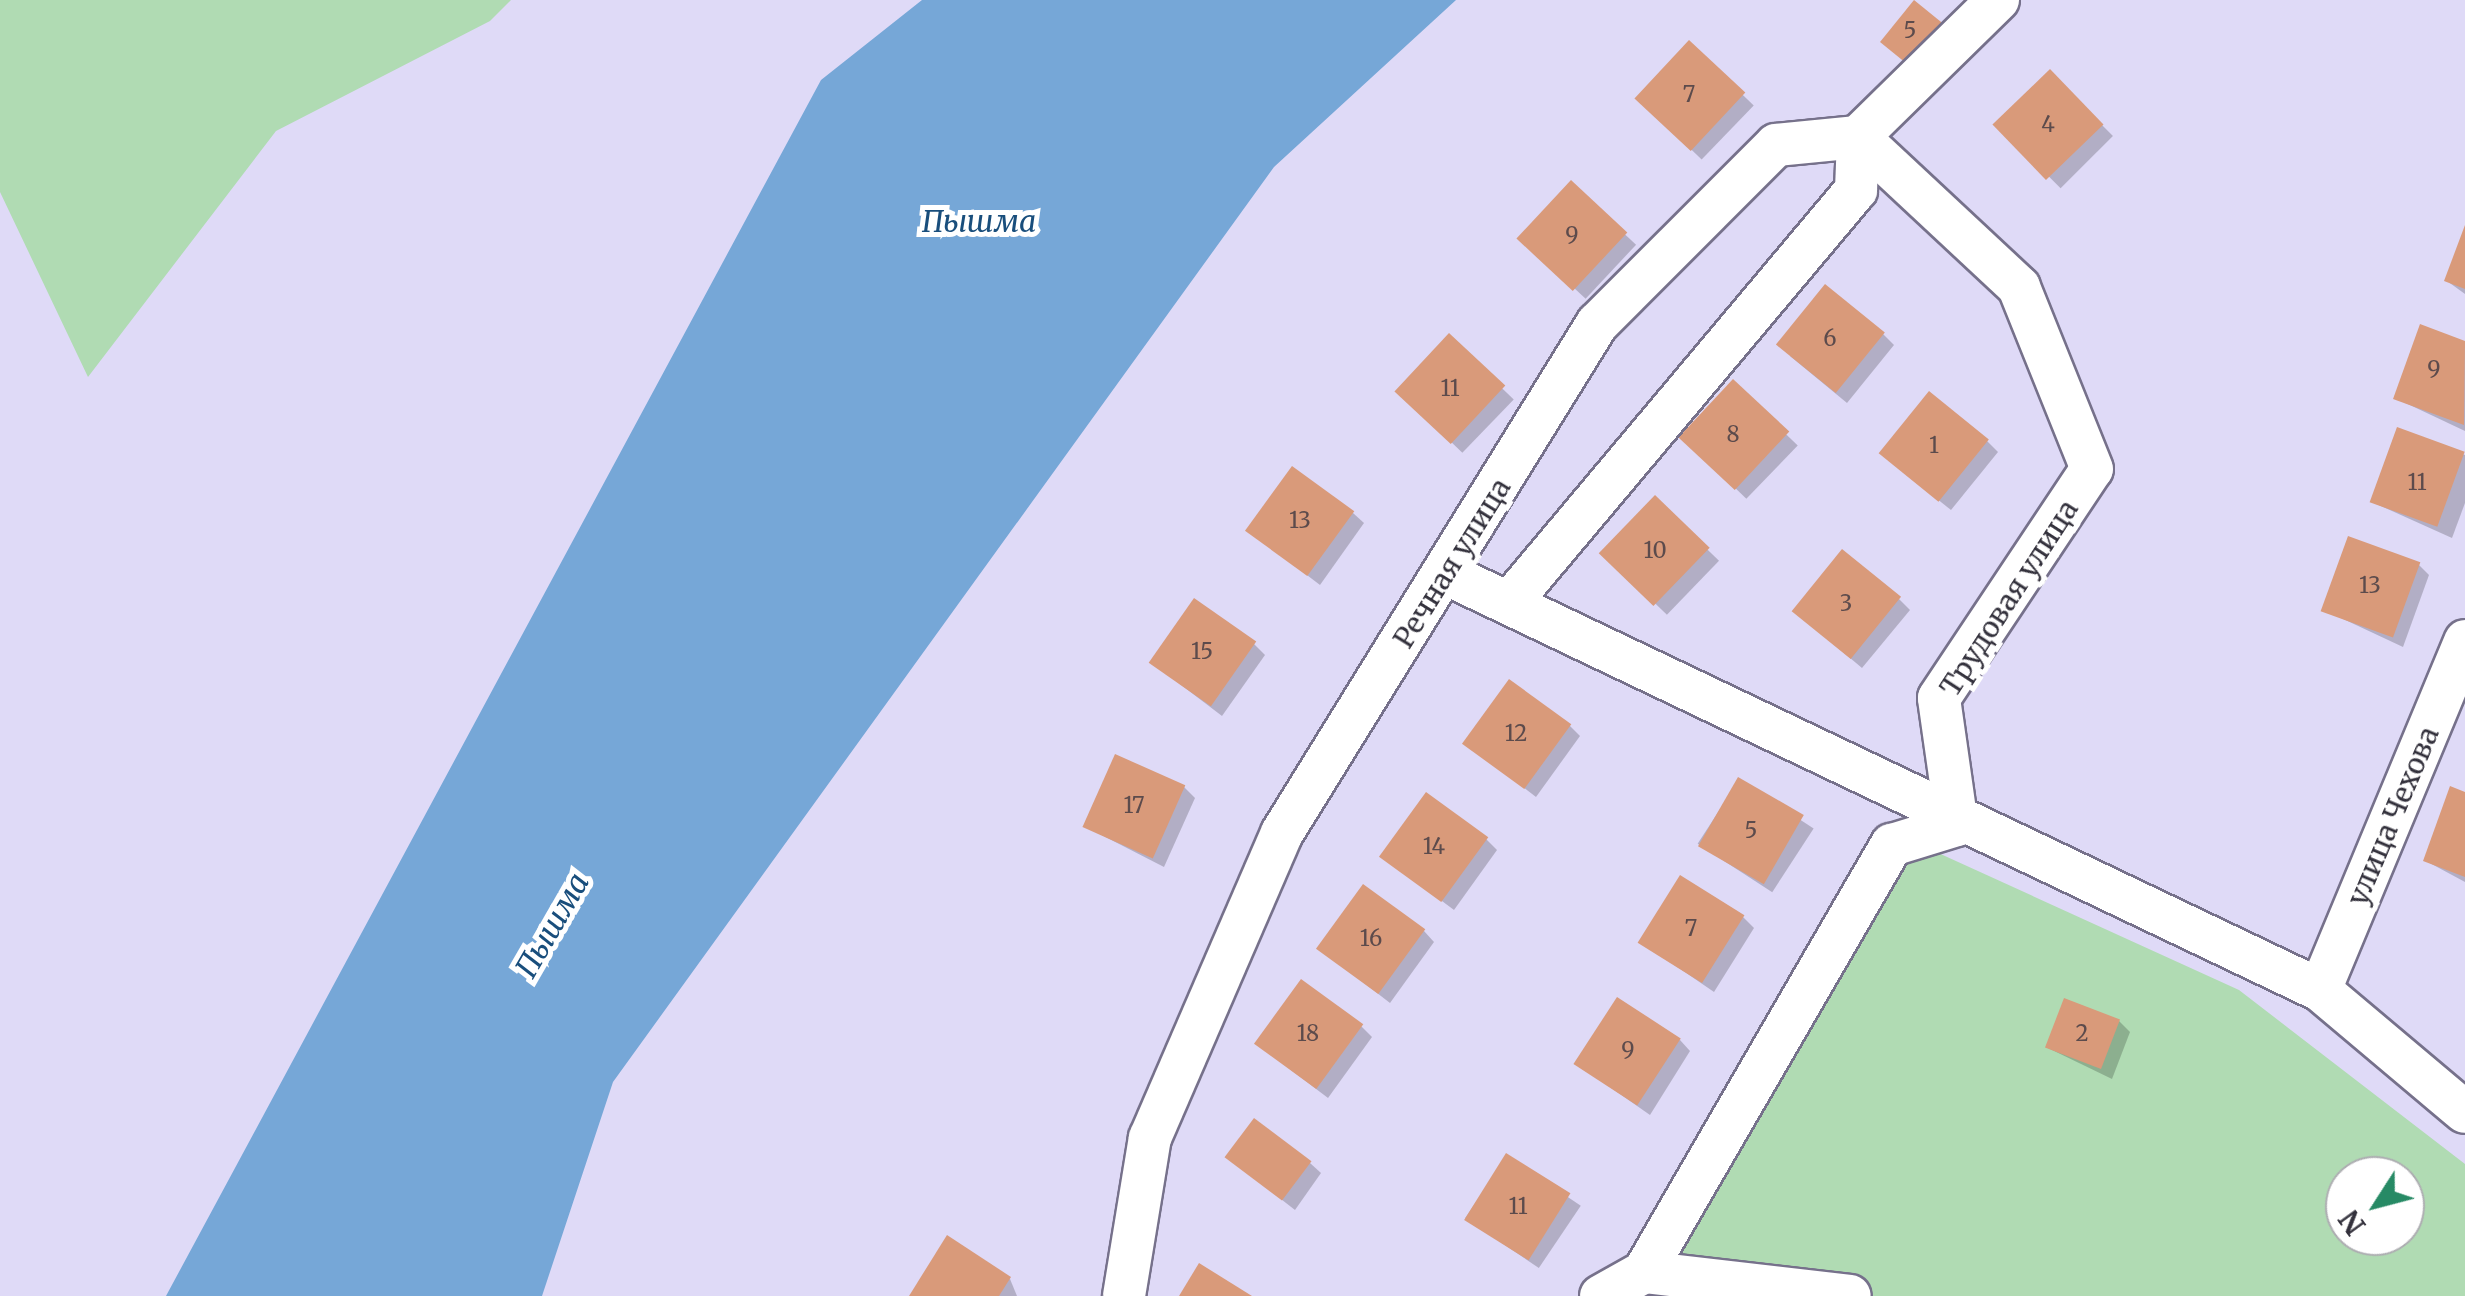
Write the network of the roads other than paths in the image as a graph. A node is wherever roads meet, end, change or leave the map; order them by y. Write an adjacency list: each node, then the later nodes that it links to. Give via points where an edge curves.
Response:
1 (1998, 0): 2 (street)
2 (1858, 137): 3 (street, Речная улица, via 1776,145 1597,324); 4 (street, via 1856,190); 6 (street, Трудовая улица, via 2019,286 2092,469 1940,698)
3 (1447, 574): 4 (street); 10 (street, Речная улица, via 1282,833 1150,1138)
4 (1510, 602): 6 (street)
5 (2465, 641): 7 (street, улица Чехова)
6 (1957, 825): 7 (street); 9 (street, via 1892,845)
7 (2320, 990): 8 (street)
8 (2465, 1112)
9 (1644, 1272): 11 (street); 12 (street)
10 (1124, 1296)
11 (1601, 1296)
12 (1850, 1296)

